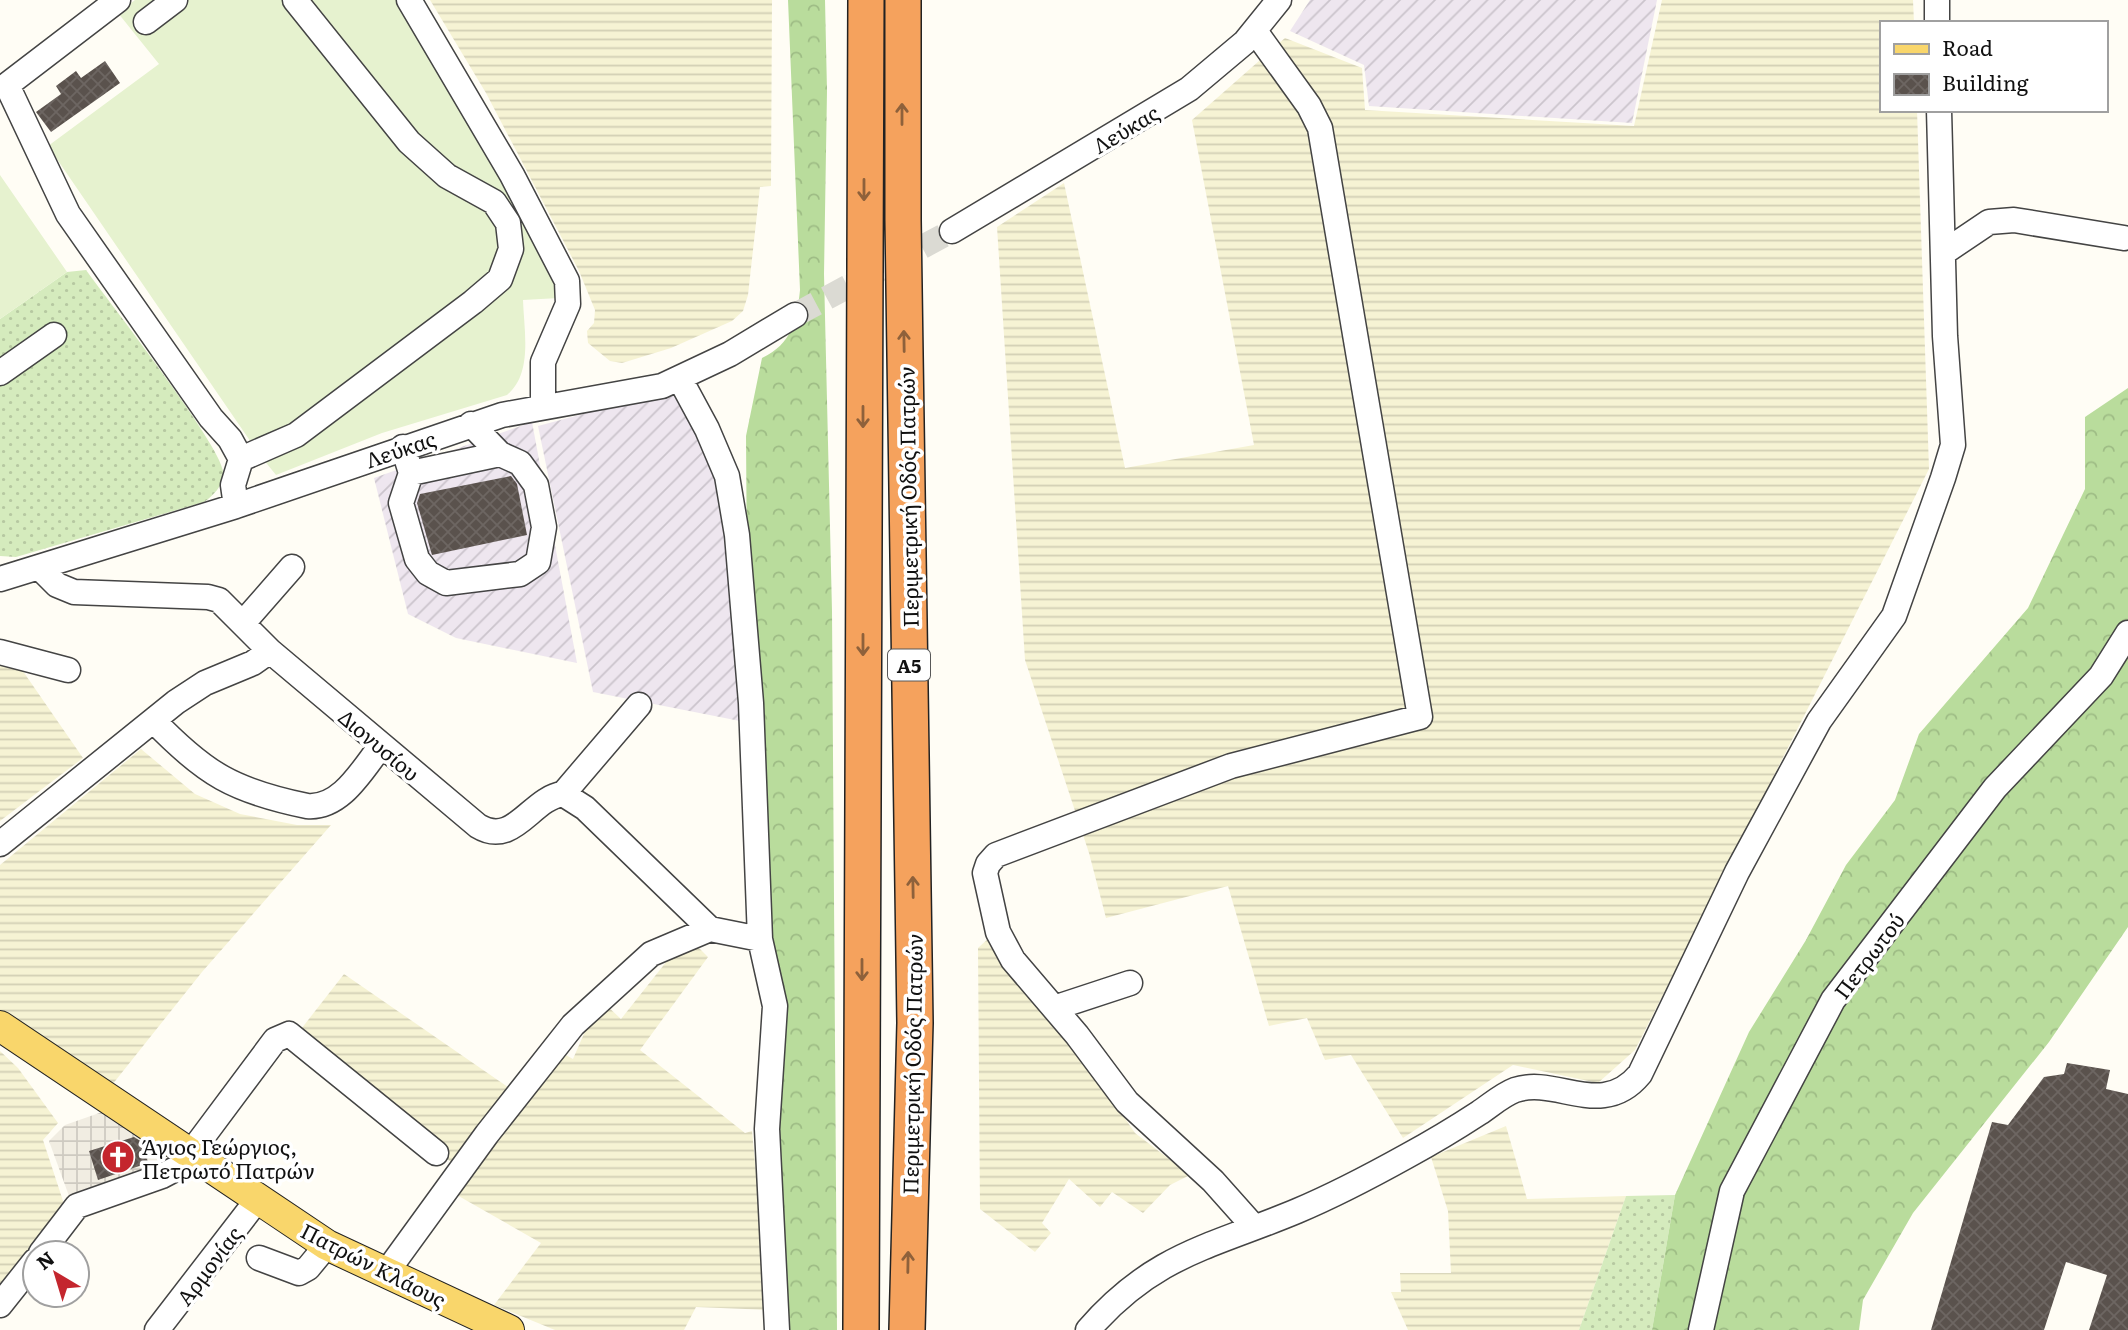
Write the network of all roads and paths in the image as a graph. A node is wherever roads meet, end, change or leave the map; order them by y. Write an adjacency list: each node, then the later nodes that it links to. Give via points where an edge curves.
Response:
1 (118, 0): 24 (street, via 7,85 68,214)
2 (175, 0): 10 (street)
3 (295, 0): 24 (street, via 409,142 447,176 494,202 508,223 511,249 500,279 473,302 296,435)
4 (409, 0): 20 (street, via 512,175 567,281 568,304 543,362)
5 (903, 0): 59 (highway, Περιμετρική Οδός Πατρών / Α5, one-way to 5, via 915,1023 902,220)
6 (1279, 0): 11 (street, Λεύκας)
7 (1937, 0): 9 (street)
8 (865, 8): 58 (highway, Περιμετρική Οδός Πατρών / Α5, one-way to 58)
9 (1937, 21)
10 (146, 22)
11 (1255, 31): 13 (street, Λεύκας, via 1219,66 1171,100); 43 (street, via 1320,128 1420,717 1231,766 996,855 985,873 998,932 1013,960)
12 (1940, 112): 15 (street)
13 (952, 231)
14 (2124, 238): 15 (street, via 2014,220 1989,222)
15 (1943, 253): 48 (street, via 1953,445 1915,561 1894,616 1819,721 1737,872 1640,1074 1626,1088 1611,1094 1531,1088 1514,1091 1341,1191)
16 (795, 315): 19 (street, Λεύκας)
17 (54, 335): 18 (street)
18 (0, 373)
19 (680, 379): 20 (street, Λεύκας, via 646,390); 41 (street, via 727,476 737,535 751,702)
20 (543, 406): 21 (street, Λεύκας)
21 (471, 424): 22 (street, Λεύκας); 23 (street)
22 (403, 447): 25 (street); 26 (street, Λεύκας)
23 (500, 454): 25 (street); 25 (street, via 520,463 536,485 544,527 538,562 520,574 446,583 428,573 417,559 401,503)
24 (241, 459): 26 (street, via 233,485)
25 (411, 473)
26 (236, 506): 27 (street, Λεύκας)
27 (40, 568): 29 (street, Λεύκας); 30 (street, Διονυσίου, via 57,585 74,592 219,600)
28 (292, 568): 30 (street)
29 (0, 579)
30 (243, 624): 33 (street, Διονυσίου)
31 (2128, 633): 61 (street, Πετρωτού, via 2101,676 1995,788 1833,1000 1732,1191)
32 (0, 652): 34 (street)
33 (270, 652): 36 (street, via 205,683); 37 (street, Διονυσίου)
34 (68, 670)
35 (639, 705): 38 (street)
36 (154, 721): 37 (street, via 192,759 237,788 307,806 333,800); 39 (street)
37 (381, 746): 38 (street, Διονυσίου, via 491,832 513,827)
38 (563, 794): 40 (street, via 585,808)
39 (0, 844)
40 (710, 929): 41 (street); 52 (street, via 651,954 592,1005 545,1060)
41 (760, 939): 57 (street, via 775,1006 767,1129)
42 (1130, 983): 43 (street)
43 (1054, 1008): 48 (street, via 1127,1102 1213,1181)
44 (0, 1026): 45 (main road, Πατρών Κλάους)
45 (191, 1153): 46 (street, via 275,1040 289,1034); 47 (main road, Πατρών Κλάους); 49 (street, via 181,1166 162,1176 77,1206)
46 (436, 1153)
47 (258, 1199): 50 (main road, Πατρών Κλάους); 55 (street, Αρμονίας)
48 (1254, 1227): 60 (street, via 1161,1266)
49 (52, 1239)
50 (327, 1245): 51 (street, via 299,1273); 52 (main road, Πατρών Κλάους)
51 (260, 1258)
52 (386, 1273): 56 (main road, Πατρών Κλάους)
53 (21, 1278): 54 (street)
54 (0, 1304)
55 (157, 1330)
56 (509, 1330)
57 (777, 1330)
58 (860, 1330)
59 (906, 1330)
60 (1088, 1330)
61 (1701, 1330)

